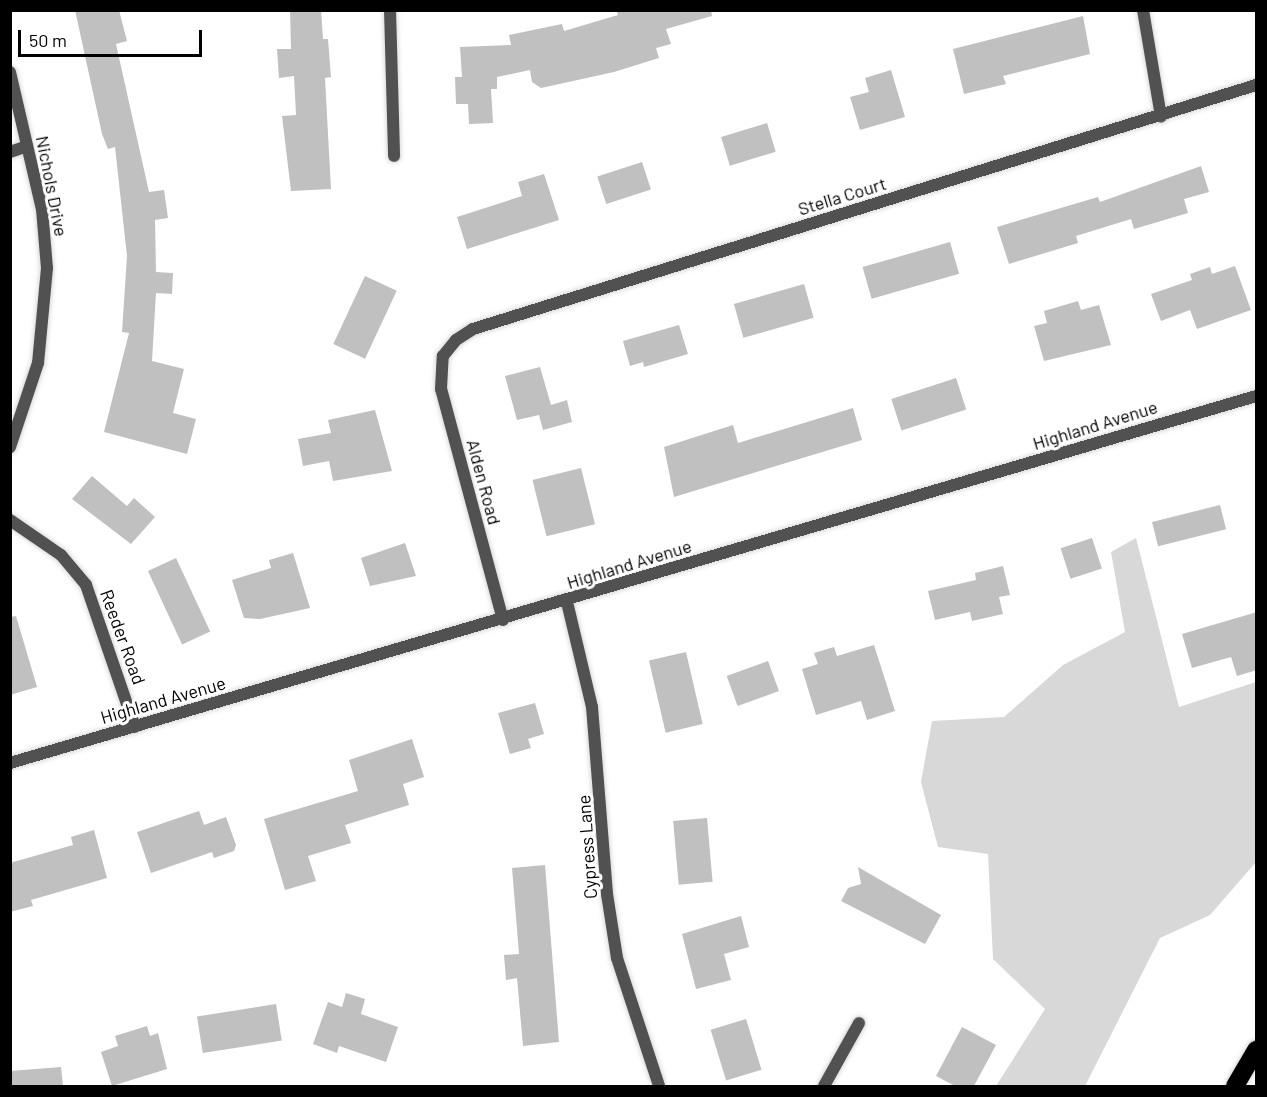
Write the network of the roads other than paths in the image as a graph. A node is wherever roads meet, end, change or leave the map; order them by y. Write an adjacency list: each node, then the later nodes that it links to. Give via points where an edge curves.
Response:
1 (390, 10): 8 (street)
2 (1143, 10): 5 (street)
3 (10, 72): 6 (street, Nichols Drive)
4 (1257, 86): 5 (street, Stella Court)
5 (1161, 116): 9 (street, Stella Court, via 473,329)
6 (27, 146): 7 (street); 11 (street, Nichols Drive, via 42,209 47,268 45,320 38,363)
7 (10, 152)
8 (394, 156)
9 (445, 353): 14 (street, Alden Road, via 441,388)
10 (1257, 396): 13 (street, Highland Avenue)
11 (10, 447)
12 (10, 520): 15 (street, Reeder Road, via 61,555 86,585)
13 (567, 602): 14 (street, Highland Avenue); 20 (street, Cypress Lane, via 592,707 607,894 617,958)
14 (503, 620): 15 (street, Highland Avenue)
15 (135, 728): 16 (street, Highland Avenue)
16 (10, 763)
17 (860, 1023): 21 (street)
18 (1257, 1050): 22 (highway)
19 (1257, 1072): 23 (highway)
20 (659, 1086)
21 (824, 1086)
22 (1234, 1086)
23 (1244, 1086)

